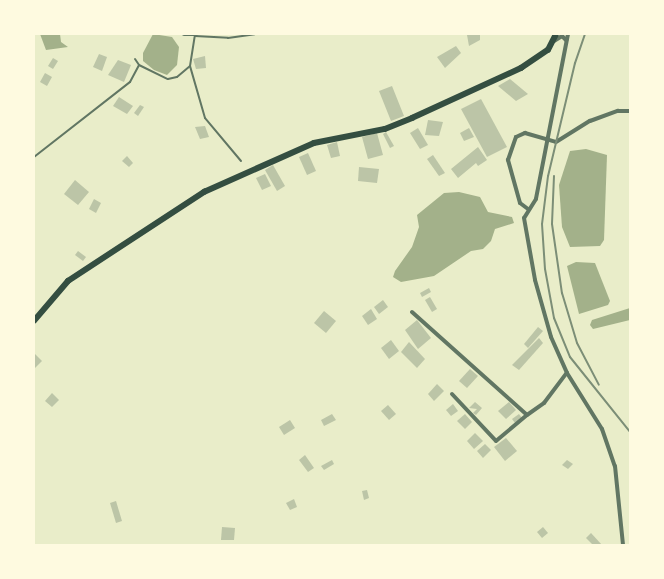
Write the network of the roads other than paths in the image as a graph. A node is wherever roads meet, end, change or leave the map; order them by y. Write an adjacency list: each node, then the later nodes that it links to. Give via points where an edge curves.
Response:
1 (184, 34): 5 (street)
2 (255, 34): 5 (lane, via 228,38)
3 (556, 34): 6 (main road)
4 (568, 34): 7 (street)
5 (196, 35): 10 (lane)
6 (554, 41): 7 (street, via 562,36); 17 (main road, via 542,55 521,68 412,118 386,129 314,143 204,192 68,281)
7 (566, 43): 12 (street)
8 (135, 58): 9 (lane)
9 (139, 65): 10 (lane, via 168,79 177,77); 13 (lane, via 130,82)
10 (190, 66): 14 (lane, via 205,118)
11 (630, 111): 12 (street, via 618,110 590,121 556,142)
12 (547, 140): 15 (street, via 536,198); 15 (street, via 525,133 516,137 508,154 520,203)
13 (34, 157)
14 (241, 161)
15 (528, 209): 18 (street, via 524,218 535,280 545,319)
16 (412, 312): 20 (street)
17 (34, 321)
18 (568, 373): 20 (street, via 544,404); 21 (street, via 607,440 615,466)
19 (452, 394): 20 (street, via 496,441)
20 (527, 415)
21 (623, 545)

